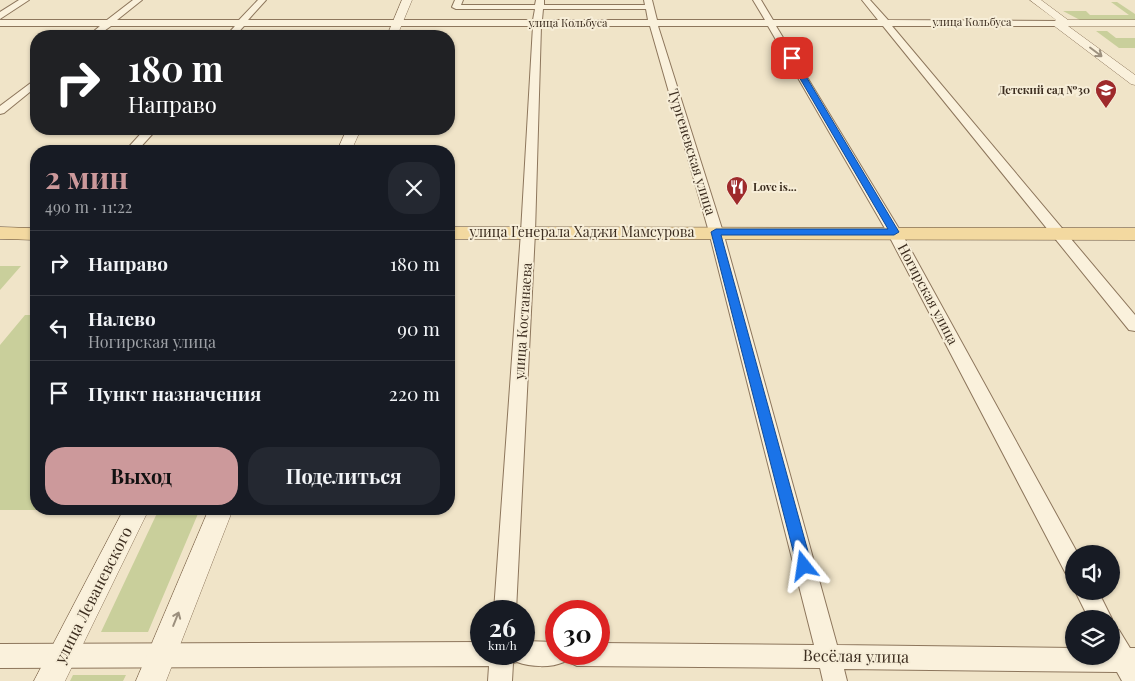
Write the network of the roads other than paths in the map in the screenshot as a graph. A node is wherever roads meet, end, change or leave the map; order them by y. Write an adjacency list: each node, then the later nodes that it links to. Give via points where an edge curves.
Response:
1 (25, 0): 11 (street)
2 (138, 0): 15 (street)
3 (262, 0): 16 (street)
4 (407, 0): 20 (street)
5 (458, 0): 9 (street, via 456,7)
6 (757, 0): 12 (street, Ногирская улица)
7 (866, 0): 13 (street)
8 (1035, 0): 18 (street)
9 (539, 3): 10 (street); 17 (street, улица Костанаева)
10 (650, 10): 12 (street, улица Кольбуса); 17 (street, улица Кольбуса); 31 (street, Тургеневская улица)
11 (0, 16)
12 (770, 21): 13 (street, улица Кольбуса); 32 (street, Ногирская улица)
13 (885, 22): 18 (street, улица Кольбуса); 34 (street)
14 (0, 23): 15 (street, улица Кольбуса)
15 (108, 23): 16 (street, улица Кольбуса); 21 (street)
16 (241, 23): 20 (street, улица Кольбуса); 22 (street)
17 (537, 23): 20 (street, улица Кольбуса); 30 (street, улица Костанаева)
18 (1066, 23): 19 (street, улица Кольбуса); 24 (street); 25 (street, one-way to 25)
19 (1135, 23)
20 (396, 24): 23 (street)
21 (99, 30)
22 (235, 30)
23 (394, 30)
24 (1135, 68)
25 (1135, 81)
26 (30, 87): 27 (street)
27 (0, 111)
28 (146, 135): 29 (street)
29 (136, 145)
30 (528, 232): 31 (main road, улица Генерала Хаджи Мамсурова); 33 (main road, улица Генерала Хаджи Мамсурова); 42 (street, улица Костанаева)
31 (716, 232): 32 (main road, улица Генерала Хаджи Мамсурова); 48 (street, Тургеневская улица)
32 (894, 232): 34 (main road, улица Генерала Хаджи Мамсурова); 41 (street, Ногирская улица)
33 (455, 233)
34 (1060, 233): 37 (main road, улица Генерала Хаджи Мамсурова); 38 (street)
35 (0, 234): 36 (main road)
36 (30, 234)
37 (1135, 234)
38 (1135, 326)
39 (133, 515): 47 (street, улица Леваневского)
40 (218, 515): 51 (street, one-way to 40)
41 (1065, 550)
42 (506, 600)
43 (1120, 649): 49 (street)
44 (610, 654): 48 (street, Весёлая улица)
45 (470, 655): 51 (street)
46 (0, 656): 47 (street)
47 (62, 656): 51 (street); 52 (street, улица Леваневского)
48 (828, 656): 49 (street, Весёлая улица); 54 (street, Тургеневская улица)
49 (1129, 660): 55 (street)
50 (501, 665): 53 (street)
51 (156, 669)
52 (49, 681)
53 (500, 681)
54 (835, 681)
55 (1135, 681)

